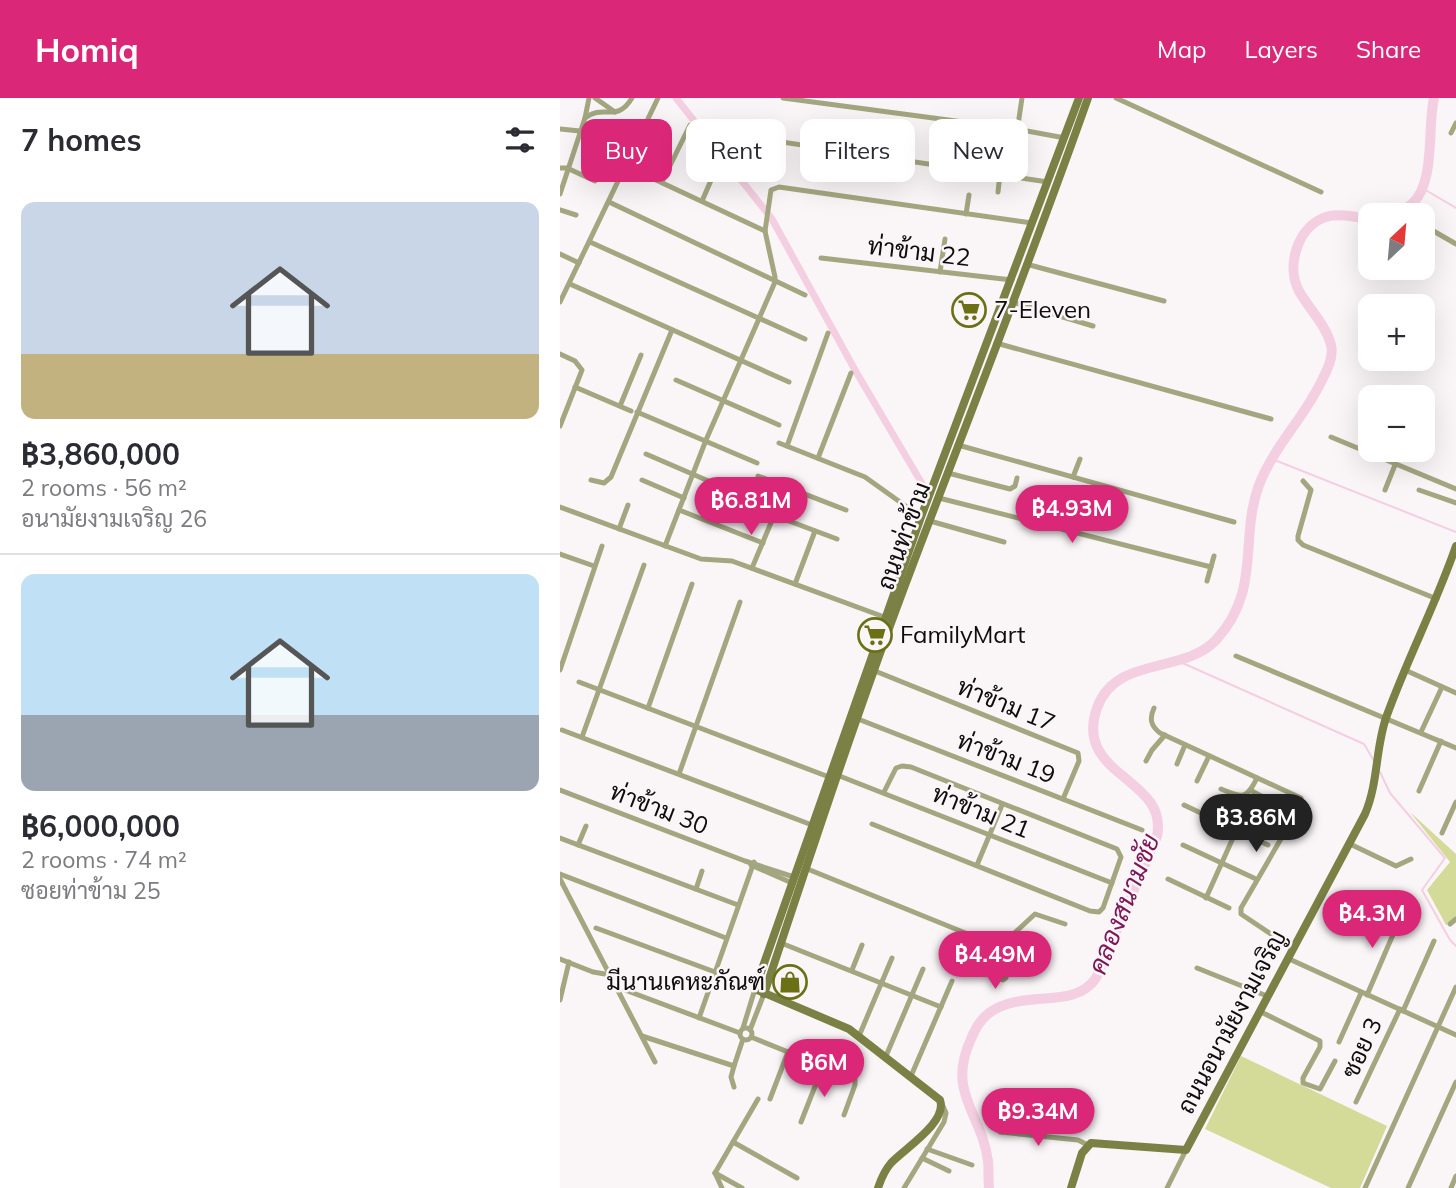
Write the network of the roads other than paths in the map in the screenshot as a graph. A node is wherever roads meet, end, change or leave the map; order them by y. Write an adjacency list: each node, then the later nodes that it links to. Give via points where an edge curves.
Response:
1 (589, 98): 11 (street)
2 (595, 98): 10 (street)
3 (632, 98): 10 (street, via 623,110)
4 (659, 98): 12 (street)
5 (783, 98): 13 (street)
6 (1022, 98): 14 (street)
7 (1079, 98): 21 (street, ถนนท่าข้าม)
8 (1088, 98): 51 (street, ถนนท่าข้าม)
9 (1116, 98): 34 (street)
10 (615, 112): 11 (street)
11 (585, 118): 17 (street)
12 (649, 119)
13 (941, 119)
14 (1018, 119)
15 (1456, 123): 20 (street)
16 (560, 130): 17 (street)
17 (580, 131): 25 (street)
18 (1028, 131): 21 (street)
19 (686, 133): 23 (street)
20 (1451, 133)
21 (1065, 138): 32 (street, ถนนท่าข้าม)
22 (786, 142): 24 (street)
23 (672, 162)
24 (929, 164)
25 (564, 168): 26 (street); 35 (street)
26 (581, 175)
27 (1028, 179): 32 (street)
28 (618, 182): 38 (street)
29 (662, 182): 37 (street)
30 (710, 182): 37 (street)
31 (999, 182): 33 (street)
32 (1048, 182): 42 (street, ถนนท่าข้าม)
33 (998, 192)
34 (1321, 192)
35 (560, 194)
36 (969, 195): 40 (street)
37 (702, 201): 43 (street)
38 (609, 202): 46 (street); 54 (street)
39 (560, 210): 41 (street)
40 (966, 214): 42 (street); 43 (street, via 779,187 769,192)
41 (576, 215)
42 (1032, 223): 53 (street, ถนนท่าข้าม)
43 (765, 231): 54 (street)
44 (1435, 232): 47 (street)
45 (944, 239): 52 (street)
46 (590, 242): 50 (street); 60 (street)
47 (1456, 244)
48 (560, 254): 50 (street)
49 (821, 258): 52 (street, ท่าข้าม 22)
50 (579, 263): 55 (street)
51 (1026, 264): 58 (street); 59 (street, ถนนท่าข้าม)
52 (940, 272): 53 (street, ท่าข้าม 22)
53 (1012, 280): 69 (street, ถนนท่าข้าม)
54 (775, 282): 56 (street); 60 (street)
55 (570, 284): 57 (street); 62 (street)
56 (805, 295)
57 (561, 300)
58 (1164, 301)
59 (1012, 302): 61 (street); 65 (street, ถนนท่าข้าม)
60 (760, 319): 64 (street); 68 (street)
61 (1093, 326)
62 (672, 330): 68 (street); 77 (street)
63 (828, 333): 85 (street)
64 (804, 339)
65 (996, 343): 69 (street, ถนนท่าข้าม); 78 (street)
66 (560, 354): 73 (street, via 581,365)
67 (641, 355): 75 (street)
68 (742, 360): 72 (street); 74 (street)
69 (980, 372): 84 (street, ถนนท่าข้าม); 113 (street, ถนนท่าข้าม)
70 (850, 373): 87 (street)
71 (676, 380): 74 (street)
72 (789, 382)
73 (575, 387): 75 (street); 76 (street)
74 (724, 401): 79 (street); 82 (street)
75 (620, 406): 77 (street)
76 (563, 407): 80 (street)
77 (634, 411): 82 (street); 96 (street, via 611,477 604,483)
78 (1271, 419)
79 (779, 425)
80 (560, 426)
81 (1331, 438): 90 (street)
82 (706, 440): 89 (street); 92 (street)
83 (779, 443): 85 (street)
84 (958, 445): 91 (street, ถนนท่าข้าม); 94 (street)
85 (787, 446): 87 (street)
86 (646, 454): 92 (street)
87 (818, 458): 113 (street, via 865,477)
88 (1080, 459): 94 (street)
89 (757, 463)
90 (1395, 465): 100 (street); 101 (street)
91 (948, 473): 95 (street, via 1010,489); 105 (street, ถนนท่าข้าม)
92 (693, 474): 103 (street); 104 (street)
93 (758, 477): 99 (street)
94 (1073, 477): 114 (street)
95 (1017, 478)
96 (591, 480)
97 (642, 480): 104 (street)
98 (1303, 481): 132 (street, via 1311,491 1297,536 1303,545)
99 (786, 487): 111 (street); 112 (street)
100 (1456, 489)
101 (1385, 490)
102 (1419, 490): 107 (street)
103 (734, 492)
104 (684, 498): 110 (street)
105 (939, 498): 113 (street, ถนนท่าข้าม); 127 (street)
106 (741, 503): 112 (street)
107 (1456, 503)
108 (628, 505): 115 (street)
109 (560, 507): 115 (street)
110 (679, 510): 119 (street); 121 (street)
111 (846, 510)
112 (774, 516): 116 (street); 119 (street)
113 (925, 519): 118 (street); 134 (street, ถนนท่าข้าม)
114 (1234, 522)
115 (619, 529): 121 (street)
116 (815, 531): 117 (street); 131 (street)
117 (836, 539)
118 (1004, 542)
119 (763, 543): 128 (street)
120 (602, 545): 126 (street)
121 (665, 546): 128 (street, via 701,559)
122 (1456, 546): 132 (street, ถนนอนามัยงามเจริญ)
123 (560, 554): 126 (street)
124 (1214, 556): 127 (street)
125 (644, 565): 141 (street)
126 (594, 566): 136 (street)
127 (1211, 567): 129 (street)
128 (752, 568): 131 (street)
129 (1207, 581)
130 (692, 584): 143 (street)
131 (795, 584): 134 (street)
132 (1437, 599): 137 (street, ถนนอนามัยงามเจริญ)
133 (740, 602): 147 (street)
134 (890, 619): 138 (street, ถนนท่าข้าม); 159 (street, ถนนท่าข้าม)
135 (1236, 656): 145 (street)
136 (560, 670)
137 (1405, 670): 140 (street); 145 (street, ถนนอนามัยงามเจริญ)
138 (875, 671): 146 (street, ถนนท่าข้าม); 167 (street, ท่าข้าม 17, via 1078,753)
139 (579, 682): 141 (street, ท่าข้าม 21)
140 (1442, 687): 142 (street); 149 (street)
141 (599, 690): 143 (street, ท่าข้าม 21); 151 (street)
142 (1456, 693)
143 (648, 708): 147 (street, ท่าข้าม 21)
144 (1154, 708): 150 (street, via 1152,722)
145 (1386, 717): 149 (street); 180 (street, ถนนอนามัยงามเจริญ, via 1375,790)
146 (858, 719): 159 (street, ถนนท่าข้าม); 167 (street, ท่าข้าม 19)
147 (696, 726): 158 (street); 159 (street, ท่าข้าม 21)
148 (562, 730): 151 (street)
149 (1421, 732): 152 (street)
150 (1165, 735): 153 (street); 156 (street)
151 (582, 737): 158 (street)
152 (1441, 741): 154 (street); 165 (street)
153 (1185, 745): 155 (street); 157 (street)
154 (1455, 746)
155 (1209, 756): 160 (street); 161 (street)
156 (1146, 761)
157 (1177, 764)
158 (679, 774): 173 (street)
159 (833, 776): 166 (street, ท่าข้าม 21); 173 (street, ถนนท่าข้าม); 188 (street, ถนนท่าข้าม)
160 (1257, 778): 164 (street); 171 (street, via 1301,798)
161 (1197, 781)
162 (1221, 789): 164 (street, via 1241,796)
163 (560, 790): 186 (street, ท่าข้าม 30)
164 (1251, 790): 171 (street)
165 (1419, 791)
166 (884, 792): 169 (street, via 896,768 902,766); 178 (street, ท่าข้าม 21)
167 (1063, 799): 175 (street, ท่าข้าม 19)
168 (1456, 802): 177 (street)
169 (1002, 805): 178 (street); 194 (street, via 1116,849 1121,857)
170 (1184, 805): 176 (street)
171 (1296, 814): 192 (street)
172 (872, 824): 187 (street)
173 (812, 825): 193 (street, ถนนท่าข้าม)
174 (586, 826): 181 (street)
175 (1142, 830)
176 (1237, 830): 183 (street); 185 (street)
177 (1442, 833)
178 (989, 834): 187 (street); 194 (street, ท่าข้าม 21)
179 (560, 838): 181 (street)
180 (1350, 844): 184 (street, via 1396,866); 210 (street, ถนนอนามัยงามเจริญ)
181 (578, 845): 195 (street)
182 (1183, 845): 185 (street)
183 (1268, 845)
184 (1411, 859)
185 (1222, 862): 192 (street); 196 (street)
186 (753, 864): 193 (street, ท่าข้าม 30); 197 (street)
187 (977, 865): 194 (street, via 1095,912 1103,908)
188 (805, 868): 207 (street, ถนนท่าข้าม); 209 (street)
189 (702, 871): 195 (street)
190 (560, 877): 204 (street); 221 (street)
191 (1168, 879): 196 (street)
192 (1256, 879): 210 (street, via 1241,914)
193 (793, 880): 225 (street, ถนนท่าข้าม)
194 (1112, 883)
195 (696, 889): 197 (street)
196 (1206, 898): 198 (street)
197 (738, 905): 204 (street)
198 (1229, 908)
199 (1401, 916): 228 (street)
200 (1456, 919): 202 (street)
201 (1065, 924): 205 (street, via 1035,914)
202 (1450, 924)
203 (596, 928): 220 (street)
204 (726, 938): 220 (street)
205 (1007, 940): 209 (street); 213 (street, via 1013,950)
206 (1434, 941): 233 (street, ซอย 3)
207 (781, 943): 218 (street); 227 (street, ถนนท่าข้าม)
208 (862, 945): 218 (street)
209 (995, 945): 211 (street)
210 (1292, 948): 214 (street, ถนนอนามัยงามเจริญ)
211 (995, 954): 213 (street); 213 (street, via 990,970 1003,980)
212 (892, 958): 223 (street)
213 (1007, 958)
214 (1287, 958): 228 (street); 230 (street, ถนนอนามัยงามเจริญ)
215 (560, 959): 216 (street)
216 (569, 962): 221 (street); 231 (street)
217 (1197, 968): 230 (street)
218 (852, 970): 223 (street)
219 (923, 970): 229 (street)
220 (715, 972): 235 (street)
221 (611, 975): 240 (street)
222 (952, 981): 232 (street)
223 (882, 982): 229 (street); 241 (street)
224 (1456, 987): 236 (street)
225 (755, 989): 227 (street); 238 (street, ถนนท่าข้าม)
226 (625, 990): 235 (street)
227 (764, 994): 237 (street, ถนนท่าข้าม); 241 (street)
228 (1364, 994): 233 (street); 243 (street)
229 (912, 995): 232 (street); 245 (street)
230 (1267, 996): 234 (street, ถนนอนามัยงามเจริญ)
231 (560, 1000)
232 (941, 1007): 250 (street)
233 (1401, 1010): 236 (street); 255 (street, ซอย 3)
234 (1259, 1011): 246 (street, via 1320,1041 1303,1083 1320,1089); 263 (street, ถนนอนามัยงามเจริญ)
235 (699, 1017): 238 (street)
236 (1438, 1027): 239 (street); 276 (street)
237 (750, 1030): 238 (street); 242 (street)
238 (742, 1034): 242 (street); 248 (street, ถนนท่าข้าม)
239 (1456, 1034)
240 (642, 1036): 247 (street); 248 (street)
241 (859, 1036): 245 (street)
242 (751, 1037): 244 (street)
243 (1339, 1042)
244 (788, 1052): 249 (street); 254 (street)
245 (886, 1056): 250 (street)
246 (1335, 1061)
247 (655, 1062)
248 (734, 1066): 252 (street, ถนนท่าข้าม)
249 (823, 1066): 257 (street, via 855,1079); 258 (street)
250 (911, 1076): 256 (street)
251 (1456, 1082): 277 (street)
252 (734, 1087)
253 (758, 1099): 260 (street)
254 (770, 1099)
255 (1356, 1102)
256 (943, 1104): 262 (street, via 946,1117); 272 (street, via 926,1131 889,1165)
257 (844, 1115)
258 (801, 1122)
259 (1000, 1132): 261 (street, via 1077,1139)
260 (733, 1142): 267 (street); 269 (street)
261 (1088, 1145): 263 (street, ถนนอนามัยงามเจริญ); 274 (street)
262 (927, 1149): 264 (street); 265 (street)
263 (1186, 1150): 275 (street)
264 (922, 1158): 266 (street); 273 (street)
265 (972, 1165)
266 (949, 1171)
267 (715, 1173): 270 (street); 271 (street)
268 (1456, 1176): 278 (street)
269 (797, 1178)
270 (722, 1188)
271 (742, 1188)
272 (878, 1188)
273 (904, 1188)
274 (1071, 1188)
275 (1167, 1188)
276 (1365, 1188)
277 (1408, 1188)
278 (1451, 1188)

